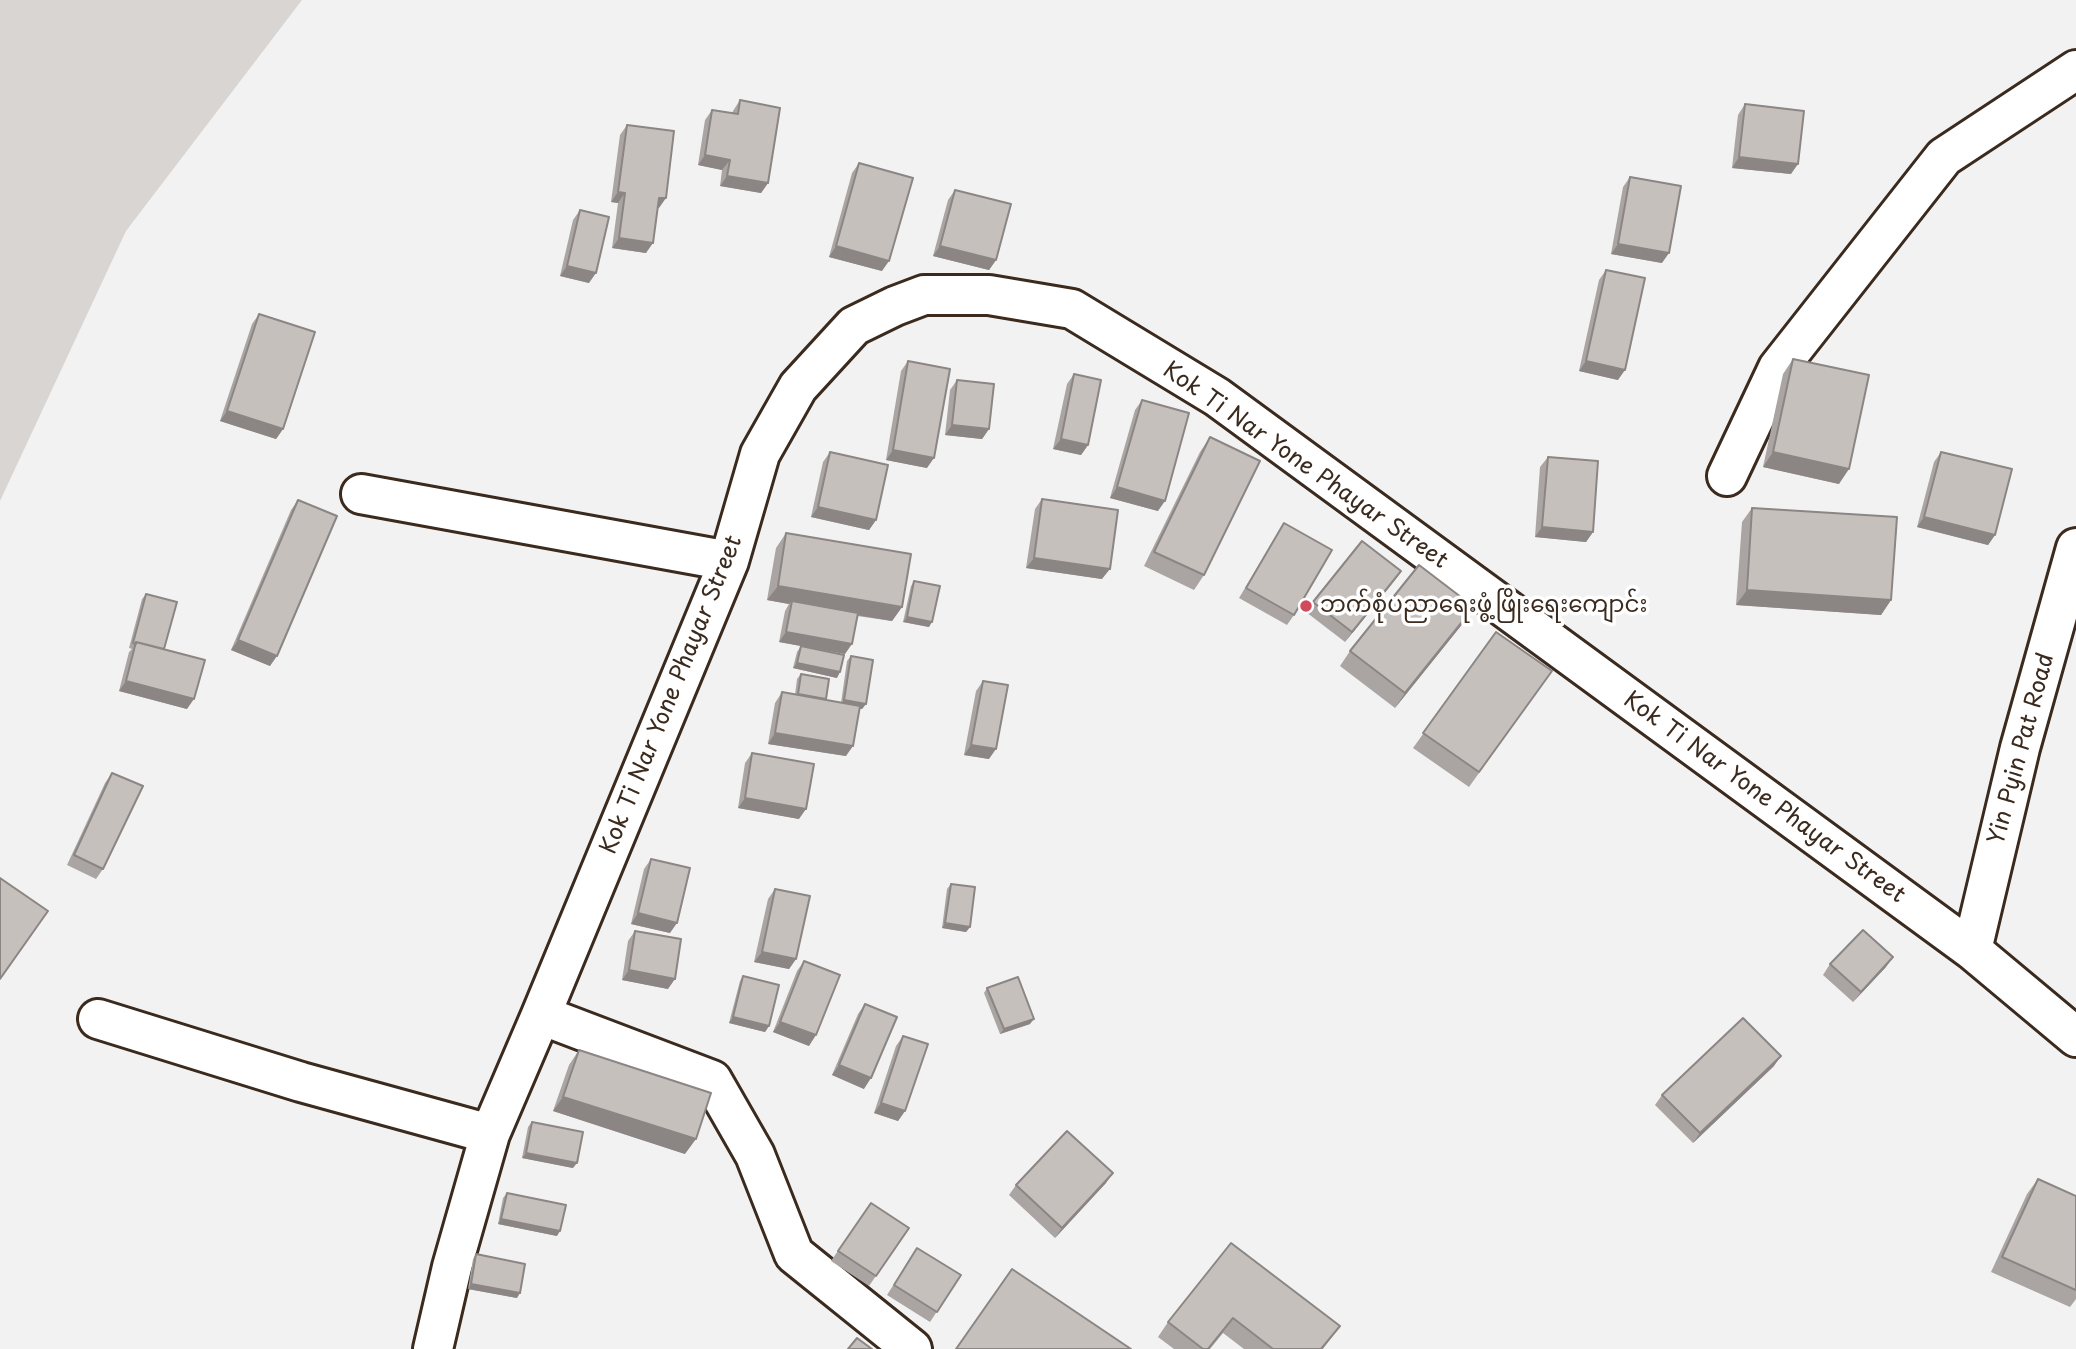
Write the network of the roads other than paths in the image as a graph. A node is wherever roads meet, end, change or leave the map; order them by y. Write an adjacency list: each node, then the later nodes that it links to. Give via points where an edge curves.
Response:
1 (2076, 69): 2 (street, via 1944,157 1778,368)
2 (1727, 477)
3 (361, 494): 5 (street)
4 (2076, 548): 6 (street, Yin Pyin Pat Road, via 2020,748)
5 (729, 562): 6 (street, Kok Ti Nar Yone Phayar Street, via 760,454 798,387 854,326 924,295 989,295 1072,309 1217,397); 7 (street, Kok Ti Nar Yone Phayar Street)
6 (1972, 950): 9 (street, Kok Ti Nar Yone Phayar Street)
7 (541, 1015): 10 (street, Kok Ti Nar Yone Phayar Street); 12 (street, via 712,1080 755,1156 794,1254)
8 (98, 1019): 10 (street)
9 (2076, 1037)
10 (490, 1134): 11 (street, Kok Ti Nar Yone Phayar Street)
11 (433, 1349)
12 (912, 1349)

